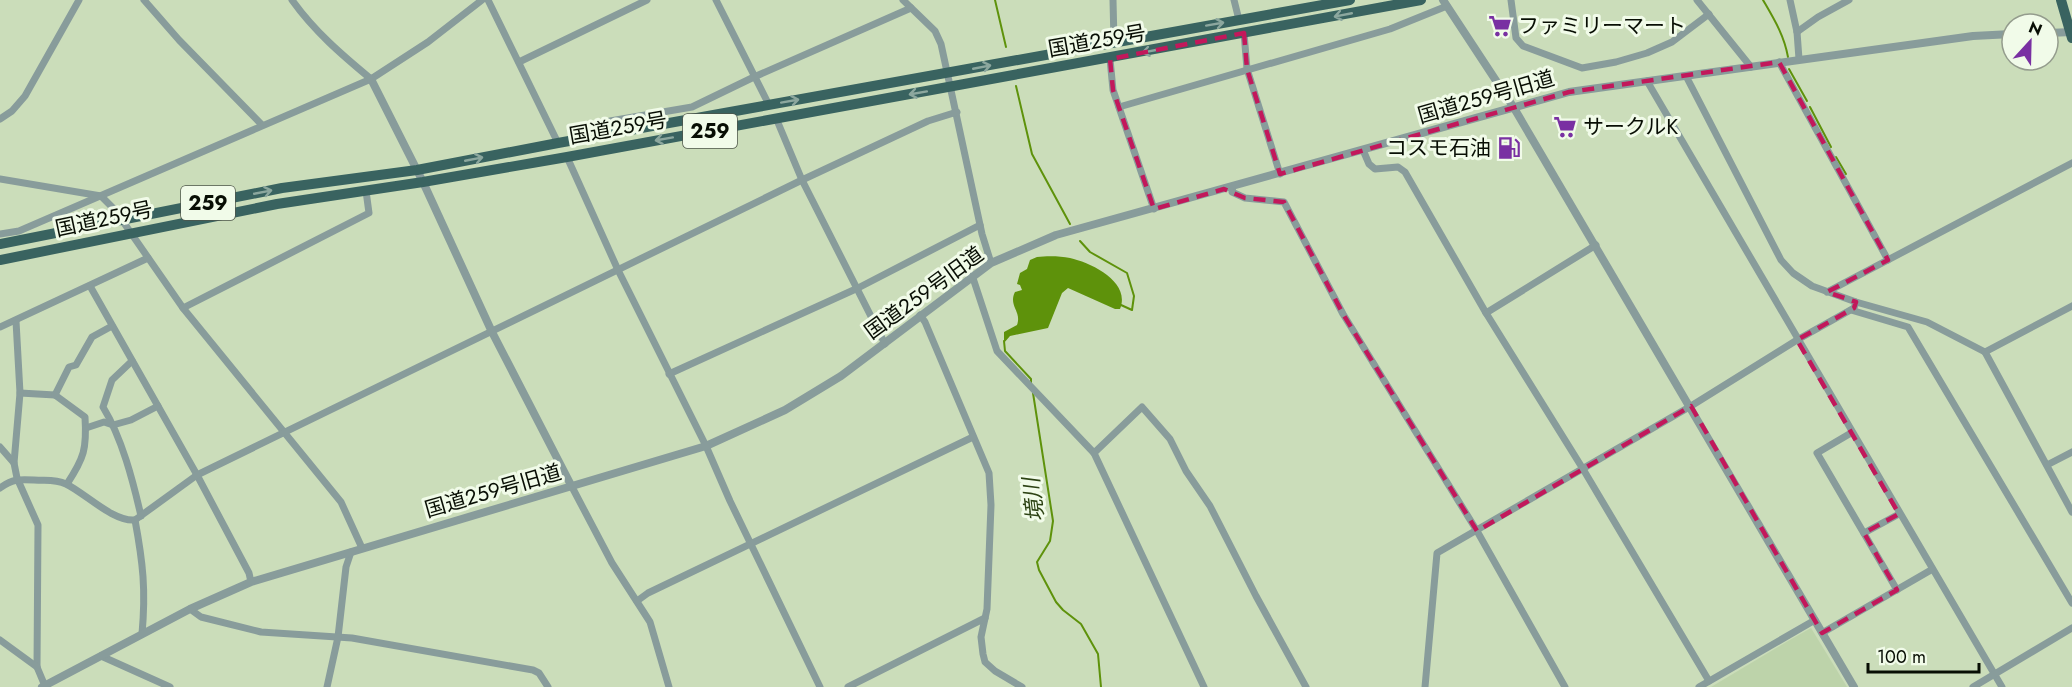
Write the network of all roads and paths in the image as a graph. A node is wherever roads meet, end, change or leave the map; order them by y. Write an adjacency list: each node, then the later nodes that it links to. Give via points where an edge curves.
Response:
1 (79, 0): 44 (street, via 26,96)
2 (144, 0): 45 (street)
3 (292, 0): 36 (street, via 335,49)
4 (482, 0): 36 (street)
5 (488, 0): 29 (street)
6 (647, 0): 29 (street)
7 (716, 0): 35 (street)
8 (903, 0): 19 (street)
9 (1113, 0): 26 (street)
10 (1234, 0): 21 (street)
11 (1350, 0): 21 (highway, 国道259号 / 259)
12 (1421, 0): 23 (highway, 国道259号 / 259, one-way to 23)
13 (1511, 0): 20 (street, via 1516,38 1522,46 1582,68 1647,53 1672,42)
14 (1697, 0): 20 (street)
15 (1790, 0): 22 (street)
16 (1849, 0): 22 (street)
17 (2061, 0): 24 (highway)
18 (1445, 3): 32 (street, via 1390,28); 41 (street)
19 (911, 8): 33 (street, via 934,31); 35 (street)
20 (1709, 14): 31 (street)
21 (1239, 20): 26 (highway, 国道259号 / 259, one-way to 21)
22 (1797, 32): 28 (street)
23 (1244, 33): 27 (highway, 国道259号 / 259, one-way to 27); 32 (street)
24 (2071, 34)
25 (2000, 35): 28 (street, 国道259号旧道)
26 (1114, 42): 33 (highway, 国道259号 / 259, one-way to 26)
27 (1110, 59): 38 (highway, 国道259号 / 259); 40 (street)
28 (1799, 59): 30 (street, 国道259号旧道)
29 (519, 62): 47 (street)
30 (1779, 62): 31 (street, 国道259号旧道); 68 (street)
31 (1751, 67): 34 (street, 国道259号旧道)
32 (1247, 69): 40 (street); 52 (street)
33 (948, 73): 38 (street); 39 (highway, 国道259号 / 259, one-way to 33)
34 (1686, 76): 37 (street, 国道259号旧道); 74 (street, via 1781,260 1801,279)
35 (754, 77): 39 (street); 46 (street, via 692,107 610,121)
36 (371, 79): 45 (street); 51 (street)
37 (1647, 81): 41 (street, 国道259号旧道, via 1569,92); 85 (street)
38 (952, 87): 42 (street); 43 (highway, 国道259号 / 259, one-way to 43)
39 (769, 105): 46 (highway, 国道259号 / 259)
40 (1119, 107): 59 (street)
41 (1514, 108): 48 (street, 国道259号旧道); 65 (street)
42 (957, 112): 54 (street, via 928,121); 61 (street)
43 (776, 118): 49 (highway, 国道259号 / 259, one-way to 49); 54 (street)
44 (0, 119)
45 (262, 125): 58 (street)
46 (606, 134): 47 (highway, 国道259号 / 259)
47 (558, 143): 51 (highway, 国道259号 / 259, one-way to 47)
48 (1363, 150): 52 (street, 国道259号旧道); 79 (street, via 1375,169 1398,167 1405,172)
49 (567, 157): 55 (highway, 国道259号 / 259); 70 (street)
50 (2072, 163): 68 (street)
51 (417, 170): 55 (street); 60 (highway, 国道259号 / 259, one-way to 51, via 282,188)
52 (1280, 174): 56 (street, 国道259号旧道)
53 (0, 179): 58 (street)
54 (802, 180): 70 (street); 73 (street)
55 (423, 182): 57 (highway, 国道259号 / 259); 84 (street)
56 (1233, 186): 59 (street, 国道259号旧道); 114 (street, via 1232,192 1245,198 1284,202 1343,314)
57 (366, 190): 63 (highway, 国道259号 / 259); 77 (street, via 369,213)
58 (101, 196): 60 (street); 62 (street, via 18,231)
59 (1154, 209): 69 (street, 国道259号旧道, via 1056,235)
60 (122, 219): 63 (street); 64 (highway, 国道259号 / 259)
61 (980, 225): 69 (street); 73 (street)
62 (0, 234)
63 (132, 234): 66 (street); 67 (highway, 国道259号 / 259)
64 (0, 244)
65 (1596, 245): 79 (street); 93 (street)
66 (148, 258): 72 (street); 77 (street)
67 (0, 260)
68 (1888, 260): 74 (street)
69 (991, 263): 71 (street, 国道259号旧道)
70 (618, 270): 84 (street); 89 (street)
71 (972, 275): 80 (street, 国道259号旧道); 102 (street, via 997,351)
72 (90, 286): 81 (street); 82 (street)
73 (858, 288): 86 (street); 89 (street)
74 (1827, 292): 75 (street)
75 (1856, 302): 78 (street); 87 (street, via 1927,322)
76 (2072, 306): 87 (street)
77 (183, 308): 97 (street)
78 (1851, 310): 85 (street); 123 (street, via 1908,327)
79 (1486, 313): 105 (street)
80 (920, 315): 86 (street, 国道259号旧道); 98 (street)
81 (15, 321): 83 (street); 90 (street)
82 (112, 326): 88 (street); 91 (street, via 92,337 76,365 69,367)
83 (0, 327)
84 (492, 332): 97 (street); 109 (street)
85 (1797, 340): 93 (street); 96 (street)
86 (885, 344): 99 (street, 国道259号旧道, via 842,376 785,410)
87 (1985, 352): 104 (street)
88 (132, 361): 92 (street); 94 (street, via 112,380 103,407)
89 (669, 374): 99 (street)
90 (20, 393): 91 (street); 103 (street)
91 (55, 395): 95 (street, via 85,417)
92 (158, 406): 94 (street); 106 (street)
93 (1690, 406): 105 (street); 126 (street)
94 (113, 424): 95 (street, via 104,422); 113 (street, via 133,482)
95 (86, 428): 108 (street, via 86,447)
96 (1851, 433): 112 (street); 115 (street, via 1817,453)
97 (285, 434): 106 (street); 117 (street, via 341,501)
98 (973, 437): 116 (street); 125 (street, via 989,473)
99 (706, 446): 109 (street, 国道259号旧道); 116 (street)
100 (0, 447): 103 (street)
101 (2072, 452): 104 (street)
102 (1094, 453): 144 (street); 145 (street, via 1142,407 1170,439 1210,506)
103 (14, 463): 107 (street)
104 (2047, 465): 111 (street)
105 (1583, 469): 114 (street); 135 (street)
106 (197, 475): 113 (street); 120 (street)
107 (17, 478): 108 (street); 110 (street); 133 (street, via 38,525)
108 (67, 484): 113 (street, via 118,516 130,521)
109 (572, 486): 117 (street, 国道259号旧道); 122 (street, via 612,563)
110 (0, 488)
111 (2072, 512)
112 (1899, 514): 115 (street); 119 (street)
113 (138, 518): 129 (street, via 145,598)
114 (1477, 531): 146 (street, via 1435,556); 147 (street)
115 (1864, 533): 121 (street)
116 (750, 543): 122 (street); 141 (street)
117 (362, 548): 118 (street, 国道259号旧道)
118 (351, 552): 120 (street, 国道259号旧道); 130 (street)
119 (1932, 570): 121 (street); 134 (street)
120 (251, 582): 124 (street, 国道259号旧道)
121 (1897, 591): 128 (street)
122 (637, 601): 140 (street, via 650,622)
123 (2072, 603)
124 (190, 609): 129 (street, 国道259号旧道); 130 (street, via 201,617 261,632)
125 (985, 618): 142 (street); 143 (street, via 981,638 985,662)
126 (1815, 620): 128 (street); 135 (street)
127 (2072, 628): 134 (street)
128 (1822, 633): 149 (street)
129 (142, 634): 132 (street, 国道259号旧道)
130 (338, 638): 138 (street); 139 (street, via 533,670)
131 (0, 640): 133 (street)
132 (101, 656): 136 (street, 国道259号旧道); 137 (street)
133 (36, 667): 136 (street)
134 (1994, 675): 150 (street); 151 (street)
135 (1709, 681): 148 (street)
136 (43, 686)
137 (170, 687)
138 (327, 687)
139 (548, 687)
140 (669, 687)
141 (820, 687)
142 (849, 687)
143 (1022, 687)
144 (1204, 687)
145 (1306, 687)
146 (1425, 687)
147 (1565, 687)
148 (1699, 687)
149 (1854, 687)
150 (1974, 687)
151 (2002, 687)

